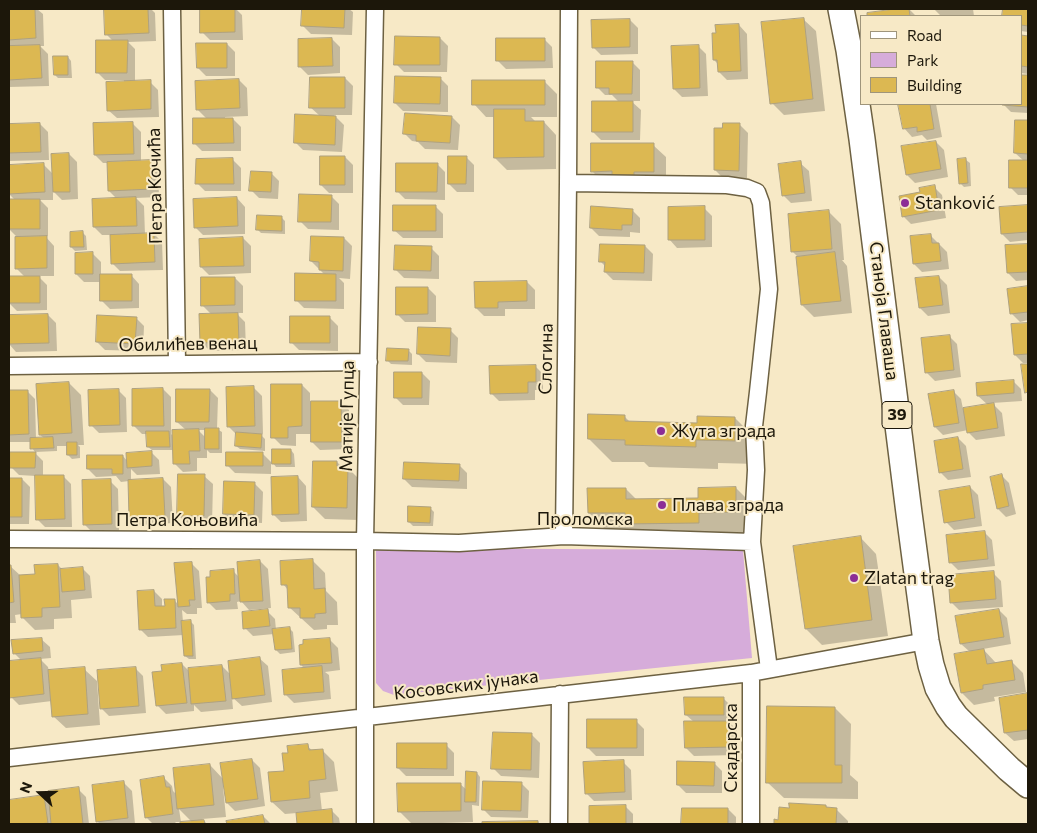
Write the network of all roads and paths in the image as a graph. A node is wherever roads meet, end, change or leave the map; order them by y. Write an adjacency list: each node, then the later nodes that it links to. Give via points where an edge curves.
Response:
1 (172, 9): 7 (street, Петра Кочића)
2 (375, 9): 6 (street, Матије Гупца)
3 (569, 9): 5 (street, Слогина)
4 (840, 9): 13 (main road, Станоја Главаша / 39, via 862,139)
5 (568, 183): 9 (street, Слогина); 12 (street, via 727,185 756,192 761,203 769,288 754,426 756,470)
6 (369, 362): 7 (street, Обилићев венац); 11 (street, Матије Гупца)
7 (177, 363): 8 (street, Обилићев венац)
8 (9, 366)
9 (564, 536): 11 (street, Проломска, via 459,543); 12 (street, Проломска)
10 (9, 539): 11 (street, Петра Коњовића)
11 (365, 540): 17 (street, Матије Гупца)
12 (752, 542): 14 (street)
13 (926, 641): 14 (street, Косовских јунака); 19 (main road, Станоја Главаша / 39, via 938,688 956,718)
14 (769, 669): 15 (street, Косовских јунака)
15 (751, 673): 16 (street, Косовских јунака); 22 (street, Скадарска)
16 (560, 694): 17 (street, Косовских јунака); 21 (street)
17 (366, 717): 18 (street, Косовских јунака); 20 (street, Матије Гупца)
18 (9, 758)
19 (1028, 786)
20 (365, 824)
21 (559, 824)
22 (751, 824)

